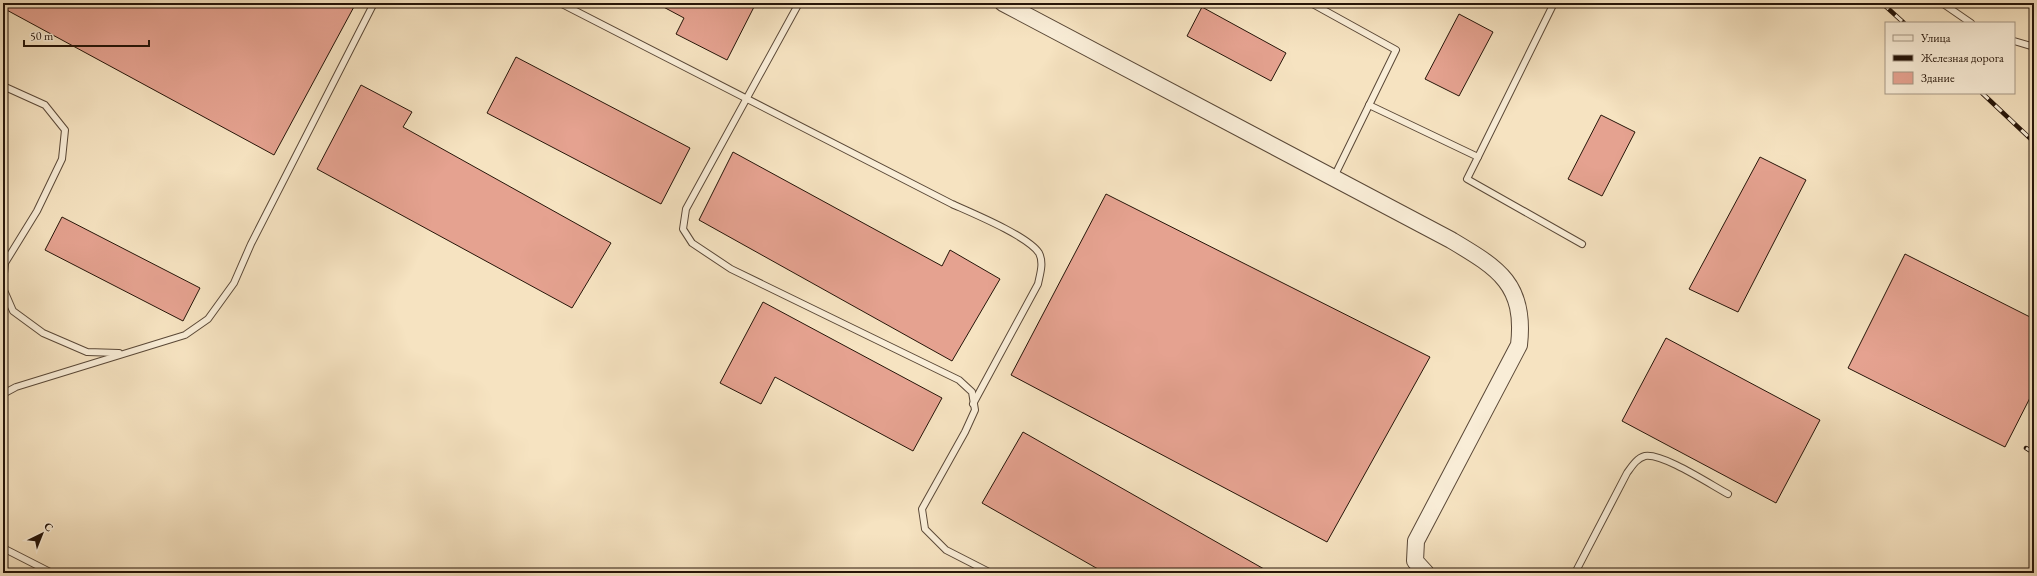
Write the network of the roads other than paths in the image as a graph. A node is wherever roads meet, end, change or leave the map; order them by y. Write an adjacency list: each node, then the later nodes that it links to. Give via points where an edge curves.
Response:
1 (374, 3): 19 (lane, via 251,244 234,283 208,319 185,335)
2 (560, 3): 12 (lane)
3 (799, 3): 12 (lane)
4 (1003, 3): 15 (street)
5 (1311, 3): 13 (lane, via 1396,50)
6 (1554, 3): 14 (lane)
7 (1942, 3): 8 (lane)
8 (1970, 22)
9 (2015, 41): 10 (lane)
10 (2034, 47)
11 (3, 86): 17 (lane, via 45,105 64,130 62,159 37,211 5,262)
12 (746, 98): 21 (lane, via 686,209 683,229 692,243 731,269 959,380 972,392); 21 (lane, via 1009,231 1039,253 1042,269 1038,284)
13 (1369, 105): 14 (lane); 15 (lane)
14 (1478, 158): 16 (lane, via 1467,179)
15 (1333, 179): 26 (street, via 1451,240 1485,261 1508,282 1519,310 1519,345 1416,541 1416,561)
16 (1582, 244)
17 (3, 284)
18 (3, 288): 19 (lane, via 13,311 43,334 86,352)
19 (125, 353): 20 (lane, via 16,386)
20 (3, 394)
21 (974, 404): 25 (lane, via 975,410 965,432 922,509 925,529 946,550)
22 (1728, 494): 27 (lane, via 1680,467 1645,456 1635,462 1627,473)
23 (3, 548): 24 (lane)
24 (52, 573)
25 (991, 573)
26 (1426, 573)
27 (1575, 573)

